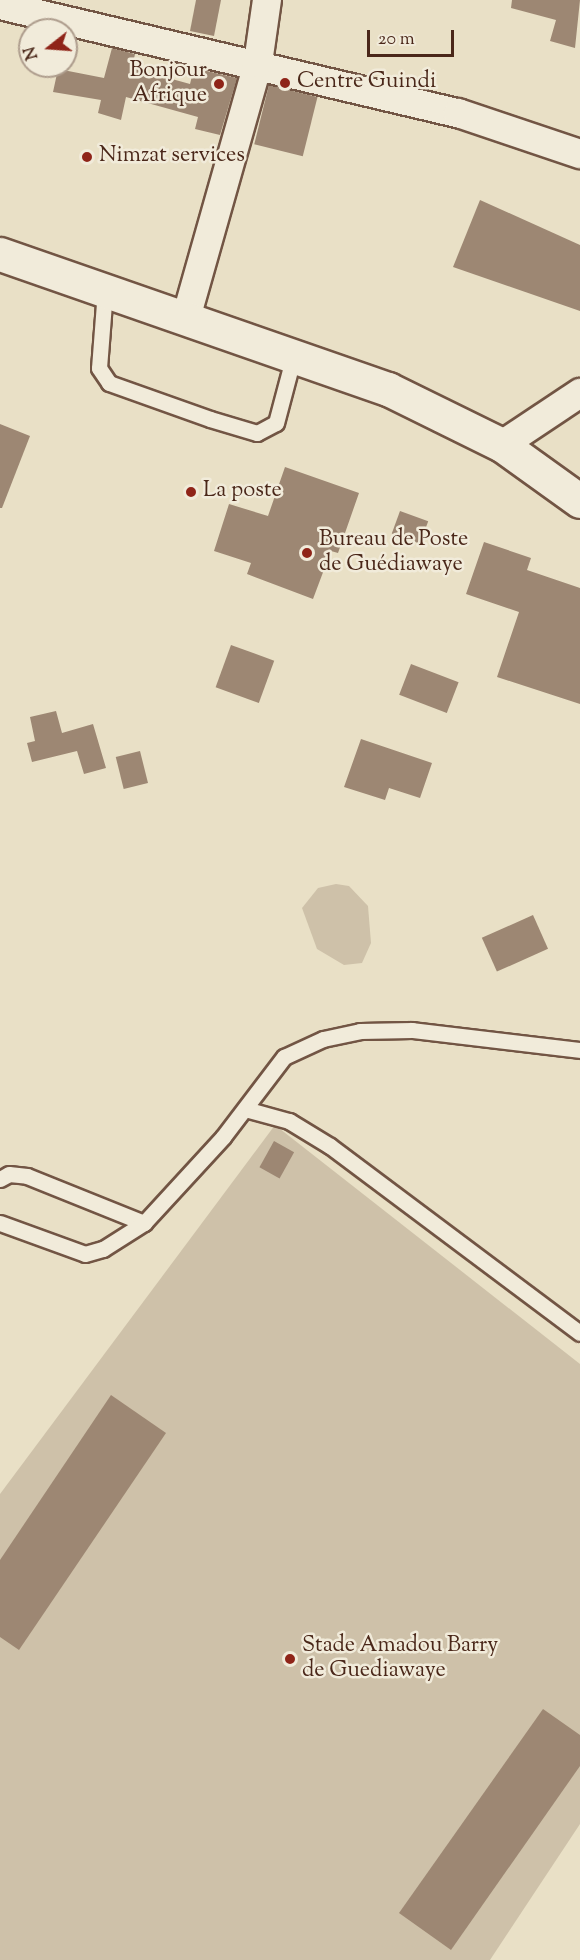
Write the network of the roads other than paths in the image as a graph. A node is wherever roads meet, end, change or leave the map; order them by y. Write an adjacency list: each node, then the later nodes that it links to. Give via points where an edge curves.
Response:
1 (267, 0): 3 (street)
2 (0, 5): 3 (street)
3 (258, 63): 4 (street, via 458,113); 7 (street)
4 (580, 154)
5 (0, 254): 6 (main road)
6 (105, 290): 7 (main road); 8 (lane, via 99,368 109,383 210,419 257,433 276,423)
7 (186, 318): 8 (main road)
8 (294, 355): 10 (main road, via 388,389)
9 (580, 393): 10 (street)
10 (502, 445): 11 (main road)
11 (580, 501)
12 (580, 1050): 13 (lane, via 460,1034 360,1031 323,1040 284,1057)
13 (245, 1109): 15 (lane); 17 (lane, via 289,1121 330,1146)
14 (0, 1179): 15 (lane, via 9,1174 27,1176)
15 (144, 1222): 16 (lane, via 103,1249 85,1254)
16 (0, 1223)
17 (580, 1333)

